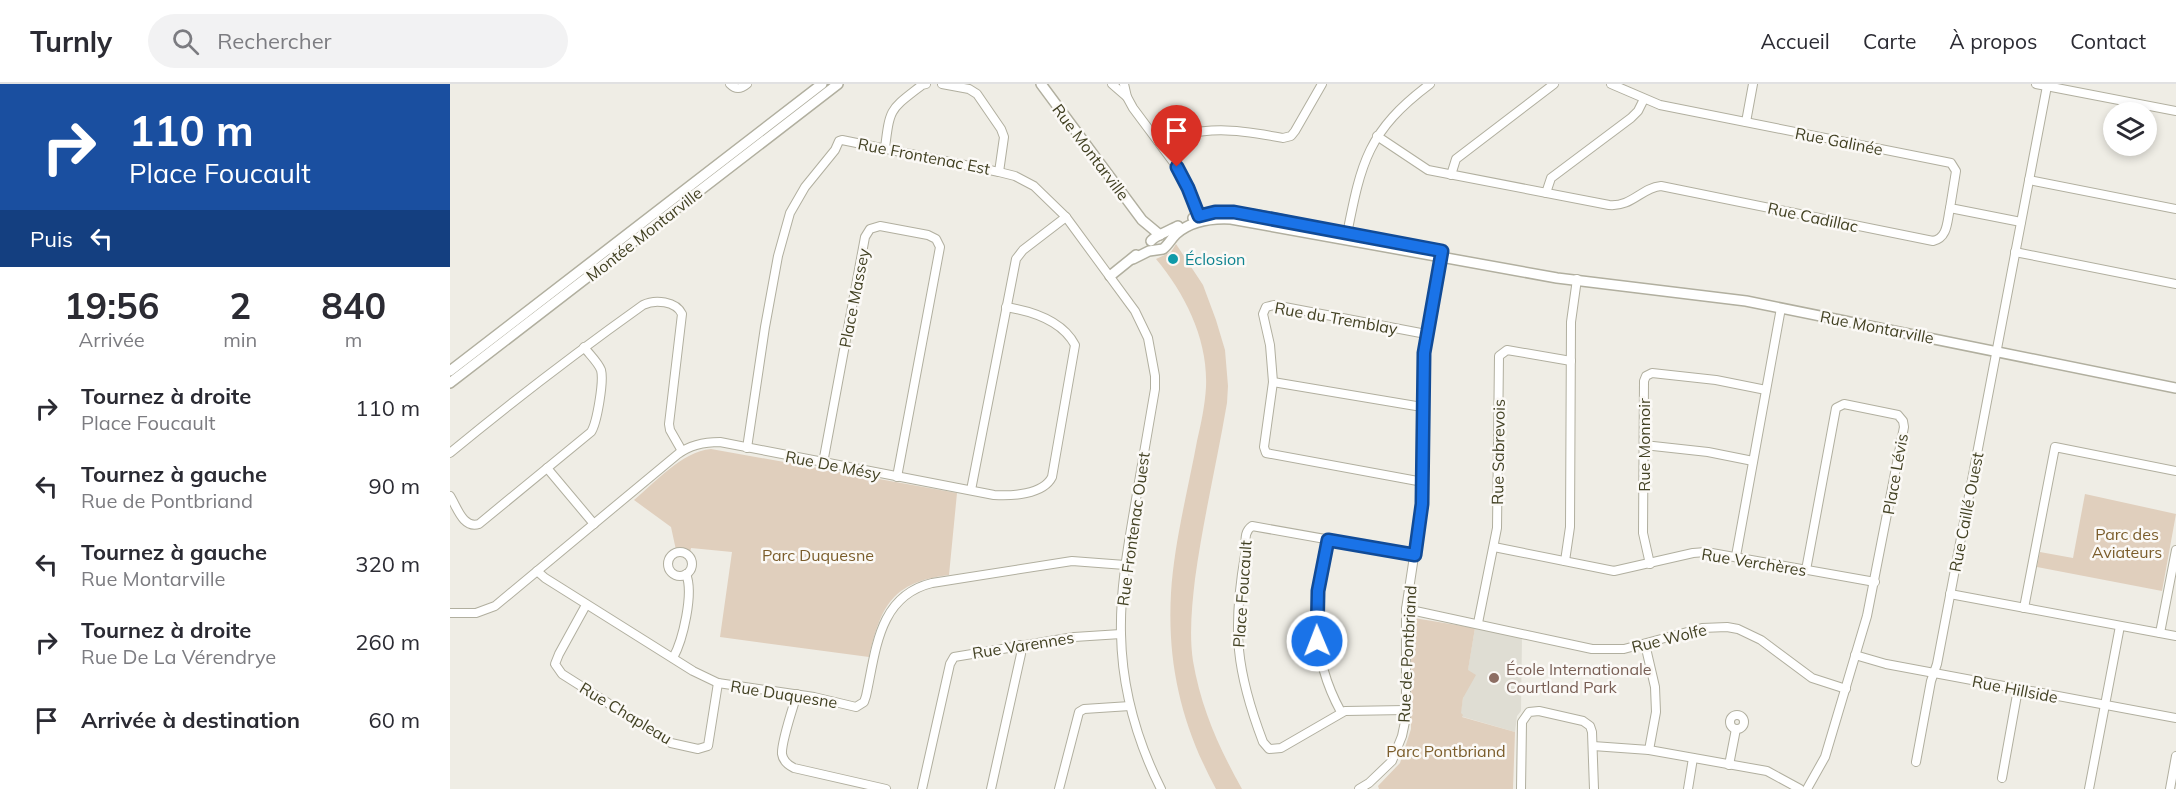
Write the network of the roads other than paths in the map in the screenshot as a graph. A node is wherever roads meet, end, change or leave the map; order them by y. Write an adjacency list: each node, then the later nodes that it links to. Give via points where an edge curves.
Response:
1 (729, 84): 2 (street, via 742,88)
2 (747, 84)
3 (822, 84): 49 (street, Montée Montarville)
4 (838, 84): 51 (street, Montée Montarville)
5 (926, 84): 24 (street, via 894,107)
6 (942, 84): 25 (street, via 977,94 1001,129 1004,137)
7 (1041, 84): 33 (street, Rue Montarville)
8 (1112, 84): 18 (street)
9 (1124, 84): 18 (street)
10 (1322, 84): 23 (street, via 1289,137 1215,131 1185,136)
11 (1430, 84): 22 (street, via 1398,110)
12 (1554, 84): 26 (street, via 1459,157)
13 (1611, 84): 19 (street, Rue Galinée)
14 (1753, 84): 21 (street)
15 (2036, 84): 16 (street)
16 (2047, 86): 17 (street); 27 (street, Rue Caillé Ouest)
17 (2079, 88): 20 (street)
18 (1127, 97): 23 (street)
19 (1644, 99): 21 (street, Rue Galinée); 28 (street, via 1634,116 1551,178)
20 (2176, 111)
21 (1746, 122): 29 (street, Rue Galinée, via 1951,163 1956,171)
22 (1377, 136): 26 (street, via 1425,170); 36 (street, via 1362,169)
23 (1162, 146): 32 (street, via 1184,180)
24 (885, 148): 25 (street, Rue Frontenac Est); 56 (street, Rue Frontenac Est, via 839,141 790,213 765,327)
25 (999, 172): 31 (street, Rue Frontenac Est, via 1034,186)
26 (1451, 175): 28 (street)
27 (2029, 180): 30 (street); 34 (street, Rue Caillé Ouest)
28 (1546, 193): 29 (street, Rue Cadillac, via 1614,205 1630,201 1653,187 1672,188 1933,241 1943,236)
29 (1950, 208): 34 (street)
30 (2176, 209)
31 (1066, 217): 40 (street, Rue Frontenac Est); 43 (street, via 1018,254)
32 (1200, 219): 35 (street, Rue Montarville); 36 (street, Rue Montarville, via 1215,212 1234,212); 37 (street, Rue Montarville)
33 (1142, 220): 35 (street, Rue Montarville); 37 (street, Rue Montarville)
34 (2021, 222): 38 (street, Rue Caillé Ouest)
35 (1160, 235): 37 (street, Rue Montarville, via 1167,241)
36 (1346, 236): 39 (street, Rue Montarville)
37 (1156, 245): 40 (street, Rue Montarville)
38 (2015, 252): 42 (street); 47 (street, Rue Caillé Ouest)
39 (1442, 254): 41 (street, Rue Montarville); 45 (street, Rue de Pontbriand)
40 (1110, 276): 75 (street, Rue Frontenac Ouest, via 1144,326 1155,376)
41 (1577, 279): 44 (street, Rue Montarville); 48 (street, via 1571,314)
42 (2176, 284)
43 (1006, 307): 65 (street); 65 (street, Rue De Mésy, via 1042,316 1063,330 1075,345 1052,477 1042,488 1023,493 999,495)
44 (1782, 308): 47 (street, Rue Montarville); 53 (street)
45 (1426, 334): 50 (street, Rue du Tremblay, via 1270,305 1263,316); 54 (street, Rue de Pontbriand)
46 (584, 347): 57 (street, via 647,303 669,303 679,308 682,318 669,426); 58 (street); 61 (street, via 601,371 595,426)
47 (1996, 351): 52 (street, Rue Montarville); 80 (street, Rue Caillé Ouest)
48 (1570, 361): 69 (street, Rue Sabrevois, via 1508,350 1499,354); 73 (street, via 1570,527)
49 (450, 371)
50 (1273, 382): 54 (street); 64 (street, Rue du Tremblay, via 1264,447 1268,454)
51 (450, 383)
52 (2176, 388)
53 (1766, 390): 55 (street, Rue Monnoir, via 1716,380 1648,374 1644,381); 59 (street)
54 (1422, 407): 64 (street, Rue de Pontbriand)
55 (1644, 445): 59 (street); 74 (street, Rue Monnoir, via 1643,533)
56 (747, 448): 57 (street, Rue De Mésy, via 709,442); 60 (street, Rue De Mésy)
57 (682, 451): 67 (street, Rue De Mésy)
58 (450, 453)
59 (1753, 461): 72 (street)
60 (823, 463): 63 (street, Rue De Mésy); 63 (street, Place Massey, via 865,237 870,229 880,226 931,236 940,247)
61 (547, 468): 66 (street, via 477,525 465,521); 67 (street)
62 (2176, 471): 82 (street, via 2055,447)
63 (897, 477): 65 (street, Rue De Mésy)
64 (1423, 482): 71 (street, Rue de Pontbriand)
65 (971, 490)
66 (450, 496)
67 (594, 524): 77 (street, Rue De Mésy)
68 (1328, 540): 71 (street, Place Foucault); 102 (street, via 1318,591 1317,641 1323,673); 102 (street, Place Foucault, via 1256,525 1247,530 1237,620 1239,660 1245,692 1263,742 1269,748 1281,748)
69 (1494, 547): 73 (street, Rue Verchères); 85 (street, Rue Sabrevois)
70 (2176, 550): 87 (street)
71 (1415, 555): 83 (street, Rue de Pontbriand)
72 (1736, 556): 74 (street, Rue Verchères, via 1700,552); 76 (street, Rue Verchères)
73 (1565, 561): 74 (street, Rue Verchères, via 1614,571)
74 (1650, 564)
75 (1125, 565): 88 (street, Rue Frontenac Ouest); 98 (street, Rue Duquesne, via 1071,561 921,586 902,598 887,616 861,705)
76 (1806, 570): 79 (street, Rue Verchères); 79 (street, Place Lévis, via 1835,411 1839,405 1847,404 1896,414 1904,423)
77 (537, 571): 81 (street, Rue Duquesne); 84 (street, Rue De Mésy, via 487,610)
78 (686, 574): 93 (street, via 690,582 683,636)
79 (1875, 582): 92 (street)
80 (1950, 594): 82 (street); 94 (street, Rue Caillé Ouest)
81 (586, 605): 93 (street, Rue Duquesne); 95 (street, Rue Chapleau, via 555,664 562,674 671,743 708,746)
82 (2024, 608): 86 (street)
83 (1406, 609): 85 (street, Rue Wolfe); 101 (street, Rue de Pontbriand)
84 (450, 613)
85 (1479, 623): 90 (street, Rue Wolfe, via 1592,649 1624,649)
86 (2120, 626): 87 (street); 99 (street)
87 (2160, 633): 89 (street)
88 (1121, 634): 91 (street, Rue Varennes); 100 (street, Rue Frontenac Ouest)
89 (2176, 636)
90 (1645, 644): 96 (street, Rue Wolfe, via 1702,628 1738,629 1761,640 1812,678); 106 (street, via 1655,687 1656,712)
91 (1020, 645): 114 (street, Rue Varennes, via 958,655 952,660); 115 (street)
92 (1855, 655): 94 (street, Rue Hillside); 96 (street)
93 (673, 658): 95 (street, Rue Duquesne)
94 (1935, 674): 97 (street, Rue Hillside); 109 (street, Rue Caillé Ouest)
95 (718, 683): 98 (street, Rue Duquesne)
96 (1846, 689): 123 (street, via 1824,761)
97 (2018, 689): 99 (street, Rue Hillside); 111 (street)
98 (797, 694): 113 (street, via 782,750 788,765)
99 (2104, 705): 103 (street, Rue Hillside); 124 (street)
100 (1130, 706): 116 (street, via 1079,712); 117 (street, Rue Frontenac Ouest)
101 (1406, 710): 102 (street, Place Foucault); 112 (street, Rue de Pontbriand, via 1397,753)
102 (1341, 712)
103 (2176, 718)
104 (1736, 729): 110 (street)
105 (1593, 746): 106 (street); 119 (street, via 1592,730 1585,722 1529,712 1522,722); 120 (street)
106 (1649, 750): 108 (street)
107 (2176, 756): 125 (street)
108 (1693, 758): 110 (street); 121 (street)
109 (1916, 762)
110 (1729, 765): 122 (street, via 1771,772)
111 (2002, 778)
112 (1371, 786): 118 (street, Rue de Pontbriand)
113 (886, 789)
114 (922, 789)
115 (991, 789)
116 (1059, 789)
117 (1161, 789)
118 (1359, 789)
119 (1521, 789)
120 (1594, 789)
121 (1688, 789)
122 (1800, 789)
123 (1807, 789)
124 (2089, 789)
125 (2170, 789)

